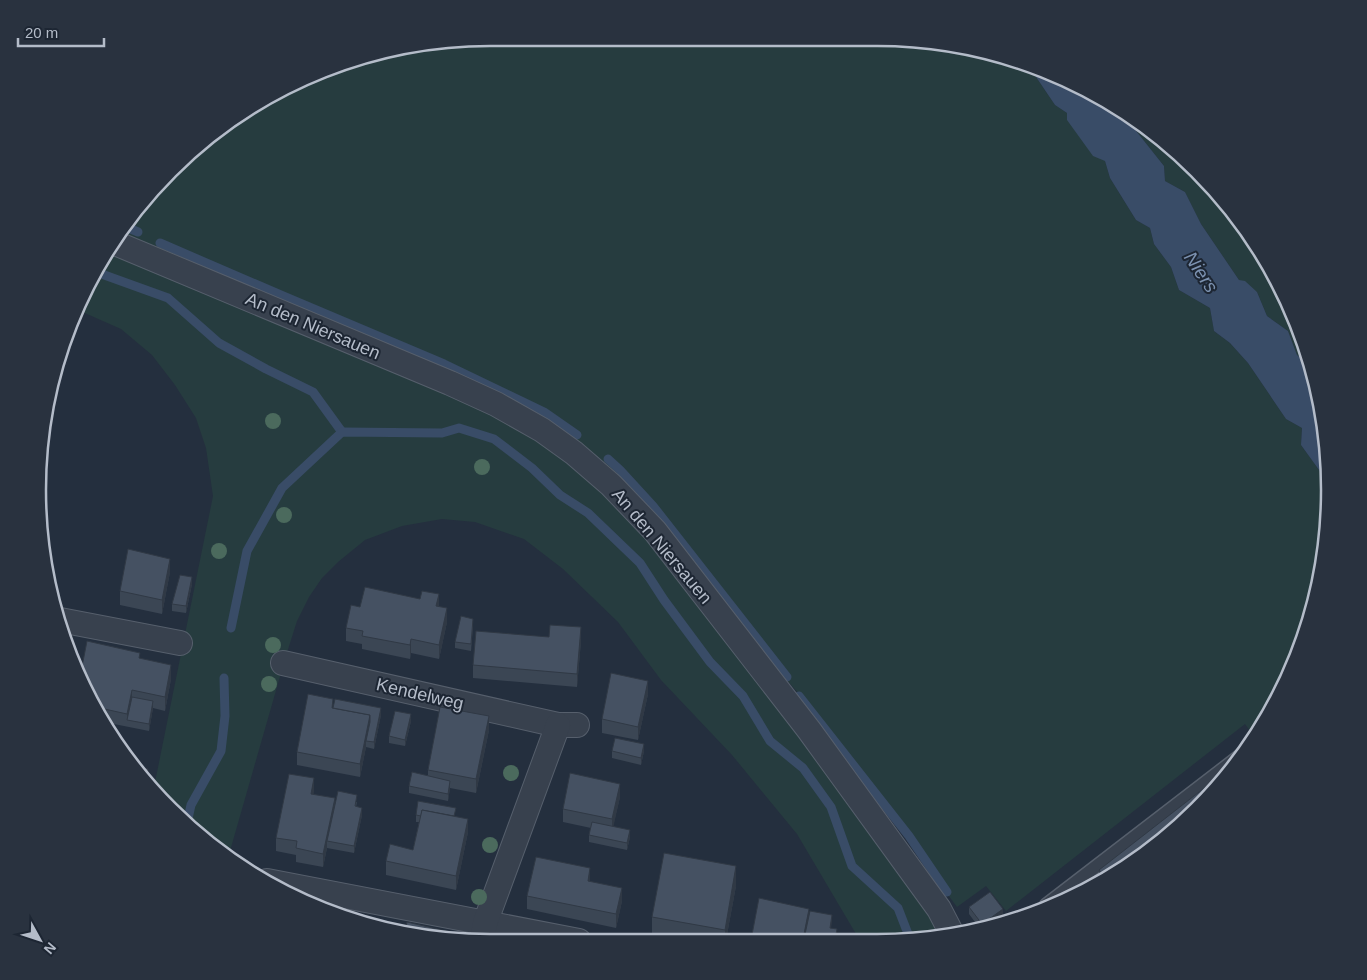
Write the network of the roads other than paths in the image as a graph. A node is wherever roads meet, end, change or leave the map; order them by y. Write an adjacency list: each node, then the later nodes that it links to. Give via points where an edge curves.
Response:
1 (120, 245): 8 (street, An den Niersauen, via 496,404 574,453 611,485 655,531 809,730 939,909)
2 (66, 621): 3 (street)
3 (180, 643)
4 (283, 662): 9 (street, Kendelweg, via 567,725)
5 (1221, 771): 7 (lane)
6 (292, 887): 9 (street)
7 (1061, 894)
8 (949, 928)
9 (484, 932): 10 (street)
10 (505, 934)

